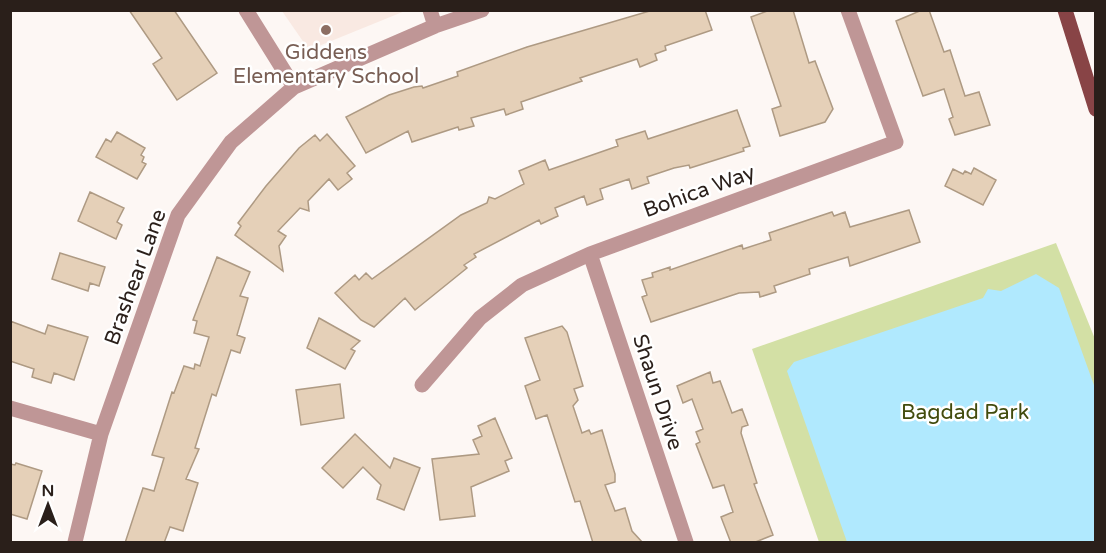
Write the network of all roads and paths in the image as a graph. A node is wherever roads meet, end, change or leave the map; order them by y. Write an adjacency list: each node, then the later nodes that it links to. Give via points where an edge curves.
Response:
1 (246, 10): 7 (street)
2 (430, 10): 6 (street)
3 (482, 10): 6 (street, Brashear Lane)
4 (848, 10): 9 (street, Bohica Way, via 896,142)
5 (1065, 10): 8 (main road)
6 (435, 26): 7 (street, Brashear Lane)
7 (294, 87): 12 (street, Brashear Lane, via 231,142 178,215)
8 (1095, 108)
9 (590, 254): 10 (street, Bohica Way, via 522,285 480,318); 14 (street, Shaun Drive)
10 (422, 385)
11 (10, 408): 12 (street)
12 (101, 434): 13 (street, Brashear Lane)
13 (75, 543)
14 (686, 543)

